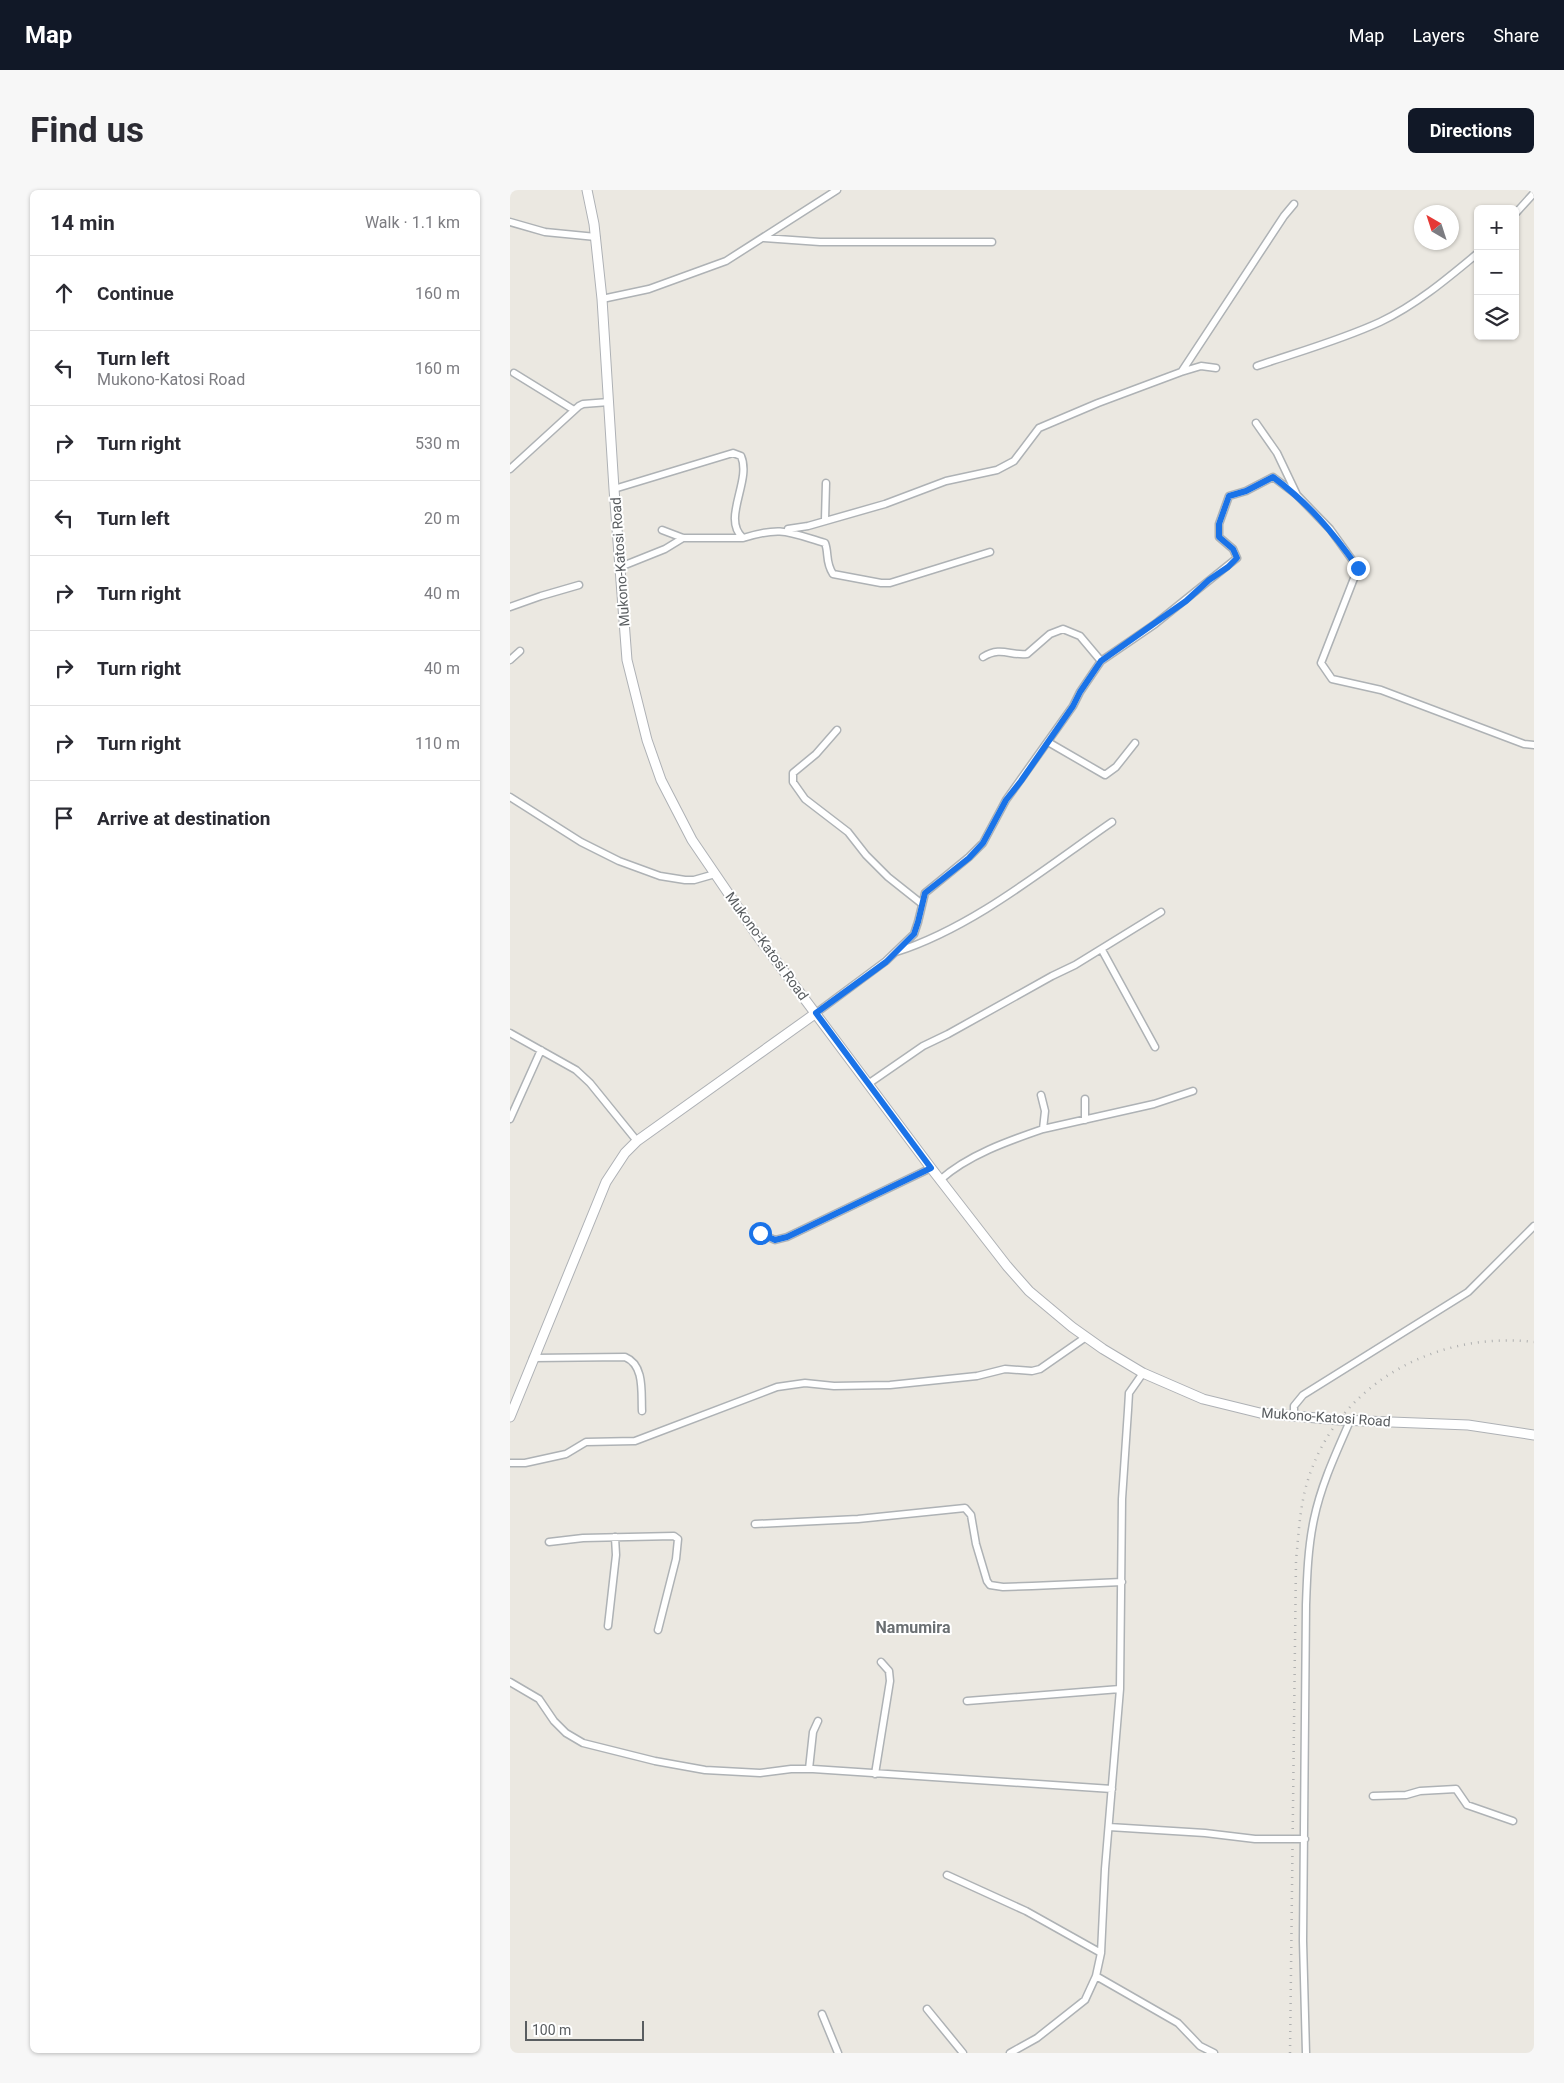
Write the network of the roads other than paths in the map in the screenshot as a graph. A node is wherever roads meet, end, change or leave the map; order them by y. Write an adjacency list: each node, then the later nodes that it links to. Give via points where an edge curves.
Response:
1 (588, 190): 7 (main road, Mukono-Katosi Road)
2 (837, 190): 8 (street)
3 (1534, 194): 5 (street)
4 (1294, 204): 14 (street)
5 (1519, 210)
6 (510, 222): 7 (street, via 545,232)
7 (596, 237): 11 (main road, Mukono-Katosi Road)
8 (764, 238): 9 (street, via 791,242); 11 (street, via 702,271 649,289)
9 (992, 242)
10 (1474, 256): 12 (street, via 1420,298 1381,322 1293,356)
11 (602, 299): 16 (main road, Mukono-Katosi Road)
12 (1257, 366)
13 (1216, 368): 14 (street, via 1201,366)
14 (1181, 372): 23 (street, via 1039,428 1014,461 1002,467)
15 (514, 374): 17 (street)
16 (609, 402): 17 (street, via 583,404); 21 (main road, Mukono-Katosi Road)
17 (574, 410): 19 (street)
18 (1256, 423): 22 (street, via 1277,453)
19 (510, 469)
20 (826, 483): 23 (street)
21 (614, 489): 27 (street, via 719,456 738,454 745,467 734,522 737,534); 29 (main road, Mukono-Katosi Road)
22 (1297, 495): 35 (street, via 1273,477 1229,496 1219,524 1219,537 1233,549 1237,558 1186,601); 39 (street, via 1330,529 1358,568 1322,662 1332,679 1381,690 1440,714)
23 (826, 520): 25 (street)
24 (662, 530): 26 (street)
25 (784, 530): 27 (street); 28 (street, via 825,543 832,574 881,583 898,581)
26 (683, 538): 27 (street); 29 (street)
27 (743, 538)
28 (990, 552)
29 (620, 567): 42 (main road, Mukono-Katosi Road, via 627,660 647,740 679,817)
30 (579, 585): 31 (street)
31 (510, 607)
32 (520, 651): 34 (street)
33 (983, 657): 35 (street, via 1000,651 1027,654 1050,634 1063,628 1080,636)
34 (510, 660)
35 (1101, 661): 37 (street)
36 (837, 730): 43 (street, via 793,773 796,789 848,832 888,877)
37 (1048, 742): 38 (street, via 1105,774 1116,767); 43 (street, via 1006,800 983,843 925,893)
38 (1136, 743)
39 (1534, 745)
40 (510, 797): 42 (street, via 619,862 660,876 685,880)
41 (1112, 822): 46 (street, via 958,925)
42 (715, 874): 47 (main road, Mukono-Katosi Road)
43 (922, 904): 46 (street, via 914,934)
44 (1161, 912): 45 (street)
45 (1102, 950): 49 (street); 51 (street, via 923,1046)
46 (895, 952): 47 (street)
47 (816, 1013): 51 (main road, Mukono-Katosi Road); 58 (main road)
48 (510, 1032): 50 (street)
49 (1155, 1047)
50 (541, 1050): 55 (street); 58 (street, via 567,1063 590,1083)
51 (868, 1084): 59 (main road, Mukono-Katosi Road)
52 (1193, 1091): 56 (street)
53 (1041, 1095): 57 (street, via 1045,1111)
54 (1085, 1099): 56 (street)
55 (510, 1119)
56 (1086, 1120): 57 (street)
57 (1043, 1129): 60 (street, via 992,1149 952,1169)
58 (637, 1141): 64 (main road, via 617,1163 606,1182)
59 (931, 1168): 60 (main road, Mukono-Katosi Road); 62 (street, via 787,1237 775,1240)
60 (940, 1180): 63 (main road, Mukono-Katosi Road, via 1029,1291)
61 (1534, 1226): 68 (street, via 1468,1292 1303,1395 1294,1406)
62 (760, 1233)
63 (1086, 1337): 65 (main road, Mukono-Katosi Road); 71 (street, via 1040,1369 1032,1371 1005,1369 977,1376 890,1385 806,1383 777,1388 635,1441 586,1442 566,1454)
64 (533, 1358): 66 (street, via 625,1357 632,1360 639,1369); 67 (main road)
65 (1143, 1373): 68 (main road, Mukono-Katosi Road, via 1203,1399 1260,1414); 75 (street, via 1129,1393 1122,1499)
66 (642, 1411)
67 (510, 1417)
68 (1294, 1417): 69 (main road, Mukono-Katosi Road)
69 (1350, 1421): 70 (main road, Mukono-Katosi Road, via 1468,1424); 89 (street, via 1323,1488 1308,1561)
70 (1534, 1435)
71 (510, 1463)
72 (755, 1524): 75 (street, via 966,1508 990,1585)
73 (614, 1537): 74 (street); 76 (street, via 616,1554); 77 (street, via 674,1536 678,1539)
74 (549, 1542)
75 (1122, 1582): 80 (street)
76 (608, 1626)
77 (658, 1630)
78 (881, 1662): 84 (street, via 889,1671 890,1681)
79 (510, 1682): 83 (street, via 540,1699 554,1721 583,1743 655,1762 706,1770 760,1773)
80 (1120, 1689): 81 (street); 85 (street)
81 (967, 1701)
82 (818, 1721): 83 (street, via 813,1732)
83 (809, 1769): 84 (street)
84 (876, 1774): 85 (street)
85 (1112, 1789): 88 (street)
86 (1373, 1796): 87 (street, via 1456,1789 1467,1805)
87 (1513, 1821)
88 (1109, 1827): 89 (street, via 1256,1839); 91 (street)
89 (1305, 1839): 99 (street)
90 (947, 1875): 91 (street, via 1026,1911)
91 (1101, 1953): 92 (street)
92 (1096, 1976): 97 (street, via 1085,2000 1072,2012); 98 (street, via 1178,2023 1196,2042)
93 (927, 2009): 96 (street)
94 (822, 2014): 95 (street)
95 (838, 2053)
96 (963, 2053)
97 (1010, 2053)
98 (1214, 2053)
99 (1306, 2053)

